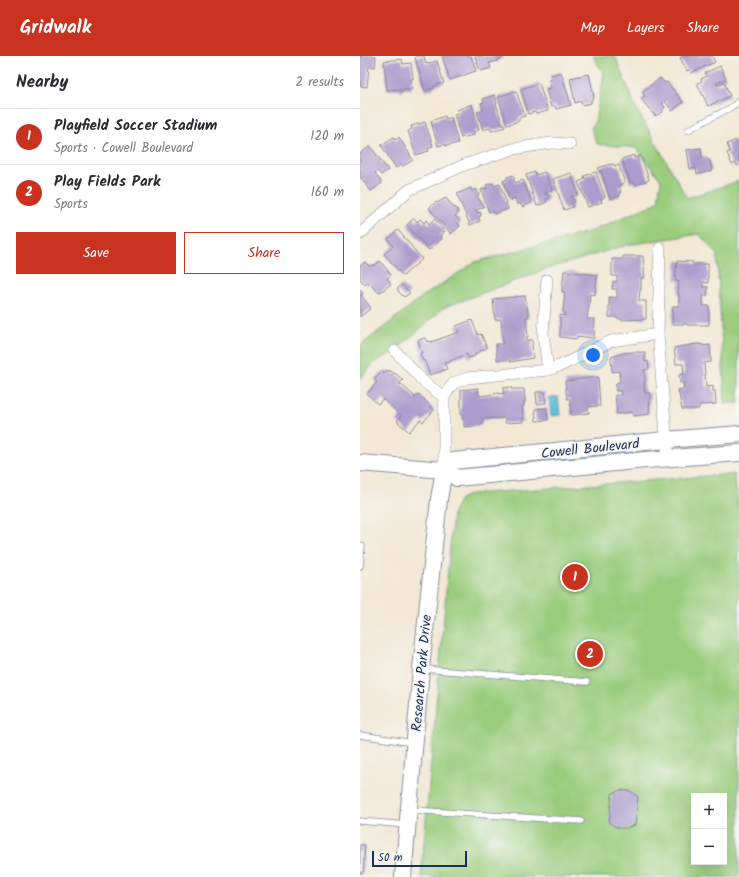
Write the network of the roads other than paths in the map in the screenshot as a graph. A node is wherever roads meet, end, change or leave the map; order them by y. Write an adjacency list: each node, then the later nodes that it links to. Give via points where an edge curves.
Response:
1 (739, 101): 2 (lane)
2 (688, 130)
3 (570, 144): 4 (street, via 551,143 513,149 464,165 410,190)
4 (360, 234)
5 (660, 248): 7 (street)
6 (547, 280): 9 (street, via 544,333)
7 (658, 334): 9 (street, via 611,341 562,366); 12 (street)
8 (395, 351): 10 (street, via 424,382)
9 (548, 370): 10 (street, via 467,378 454,383)
10 (444, 397): 16 (street)
11 (739, 434): 12 (main road, Cowell Boulevard)
12 (666, 440): 14 (street); 16 (main road, Cowell Boulevard, via 453,462)
13 (739, 453): 14 (main road, Cowell Boulevard)
14 (668, 459): 16 (main road, Cowell Boulevard, via 457,478)
15 (360, 463): 16 (main road, Cowell Boulevard)
16 (444, 470): 19 (main road, Research Park Drive)
17 (360, 546): 18 (lane)
18 (360, 566)
19 (421, 669): 20 (lane); 22 (main road, Research Park Drive)
20 (587, 682)
21 (360, 735): 22 (lane)
22 (414, 743): 23 (main road, Research Park Drive)
23 (408, 818): 24 (lane); 25 (lane); 26 (main road, Research Park Drive)
24 (360, 821)
25 (581, 821)
26 (403, 877)

